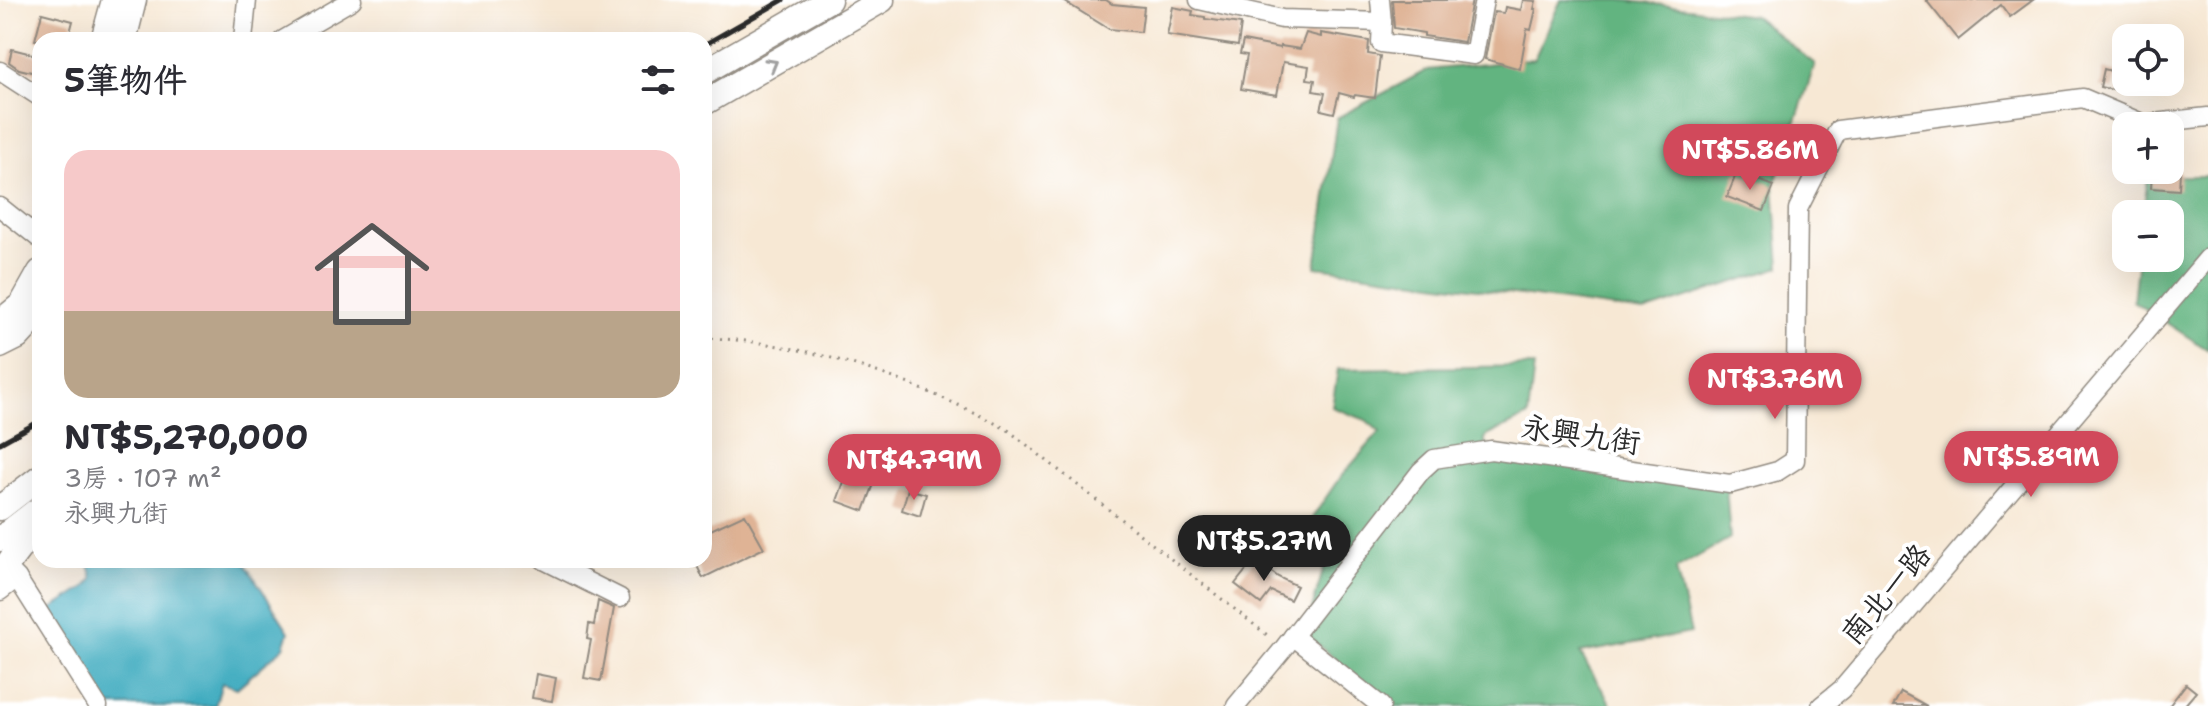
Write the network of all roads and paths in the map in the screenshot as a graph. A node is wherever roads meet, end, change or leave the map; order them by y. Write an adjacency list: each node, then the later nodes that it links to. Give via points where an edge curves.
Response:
1 (114, 0): 13 (main road)
2 (134, 0): 14 (main road)
3 (247, 0): 15 (street)
4 (352, 0): 16 (street)
5 (829, 0): 17 (main road)
6 (882, 0): 20 (main road, one-way to 6)
7 (1199, 0): 11 (street)
8 (1270, 0): 11 (street)
9 (1380, 0): 12 (street)
10 (1484, 0): 12 (street, via 1474,55 1381,43)
11 (1282, 19): 12 (street)
12 (1382, 22)
13 (105, 32)
14 (126, 32)
15 (244, 32)
16 (297, 32)
17 (712, 67)
18 (0, 71): 19 (street)
19 (32, 92)
20 (712, 98)
21 (2208, 117): 41 (street, 永興九街, via 2144,124 2083,98 1838,130 1798,209 1795,460 1778,471 1730,484 1491,450 1434,459)
22 (0, 207): 23 (street)
23 (32, 233)
24 (2208, 258): 45 (street, 南北一路, via 1842,689)
25 (32, 286): 26 (main road, via 22,304)
26 (0, 322)
27 (32, 322): 29 (main road)
28 (712, 339): 41 (path, via 837,358 963,406 1008,430)
29 (0, 346)
30 (32, 468): 32 (main road)
31 (32, 483): 33 (main road)
32 (0, 486)
33 (0, 508)
34 (32, 515): 36 (main road)
35 (32, 534): 38 (main road)
36 (0, 539)
37 (560, 568): 40 (street)
38 (8, 571): 39 (street); 42 (street)
39 (0, 591)
40 (620, 598)
41 (1288, 642): 43 (street, 永興九街); 44 (street)
42 (98, 706)
43 (1236, 706)
44 (1381, 706)
45 (1821, 706)

